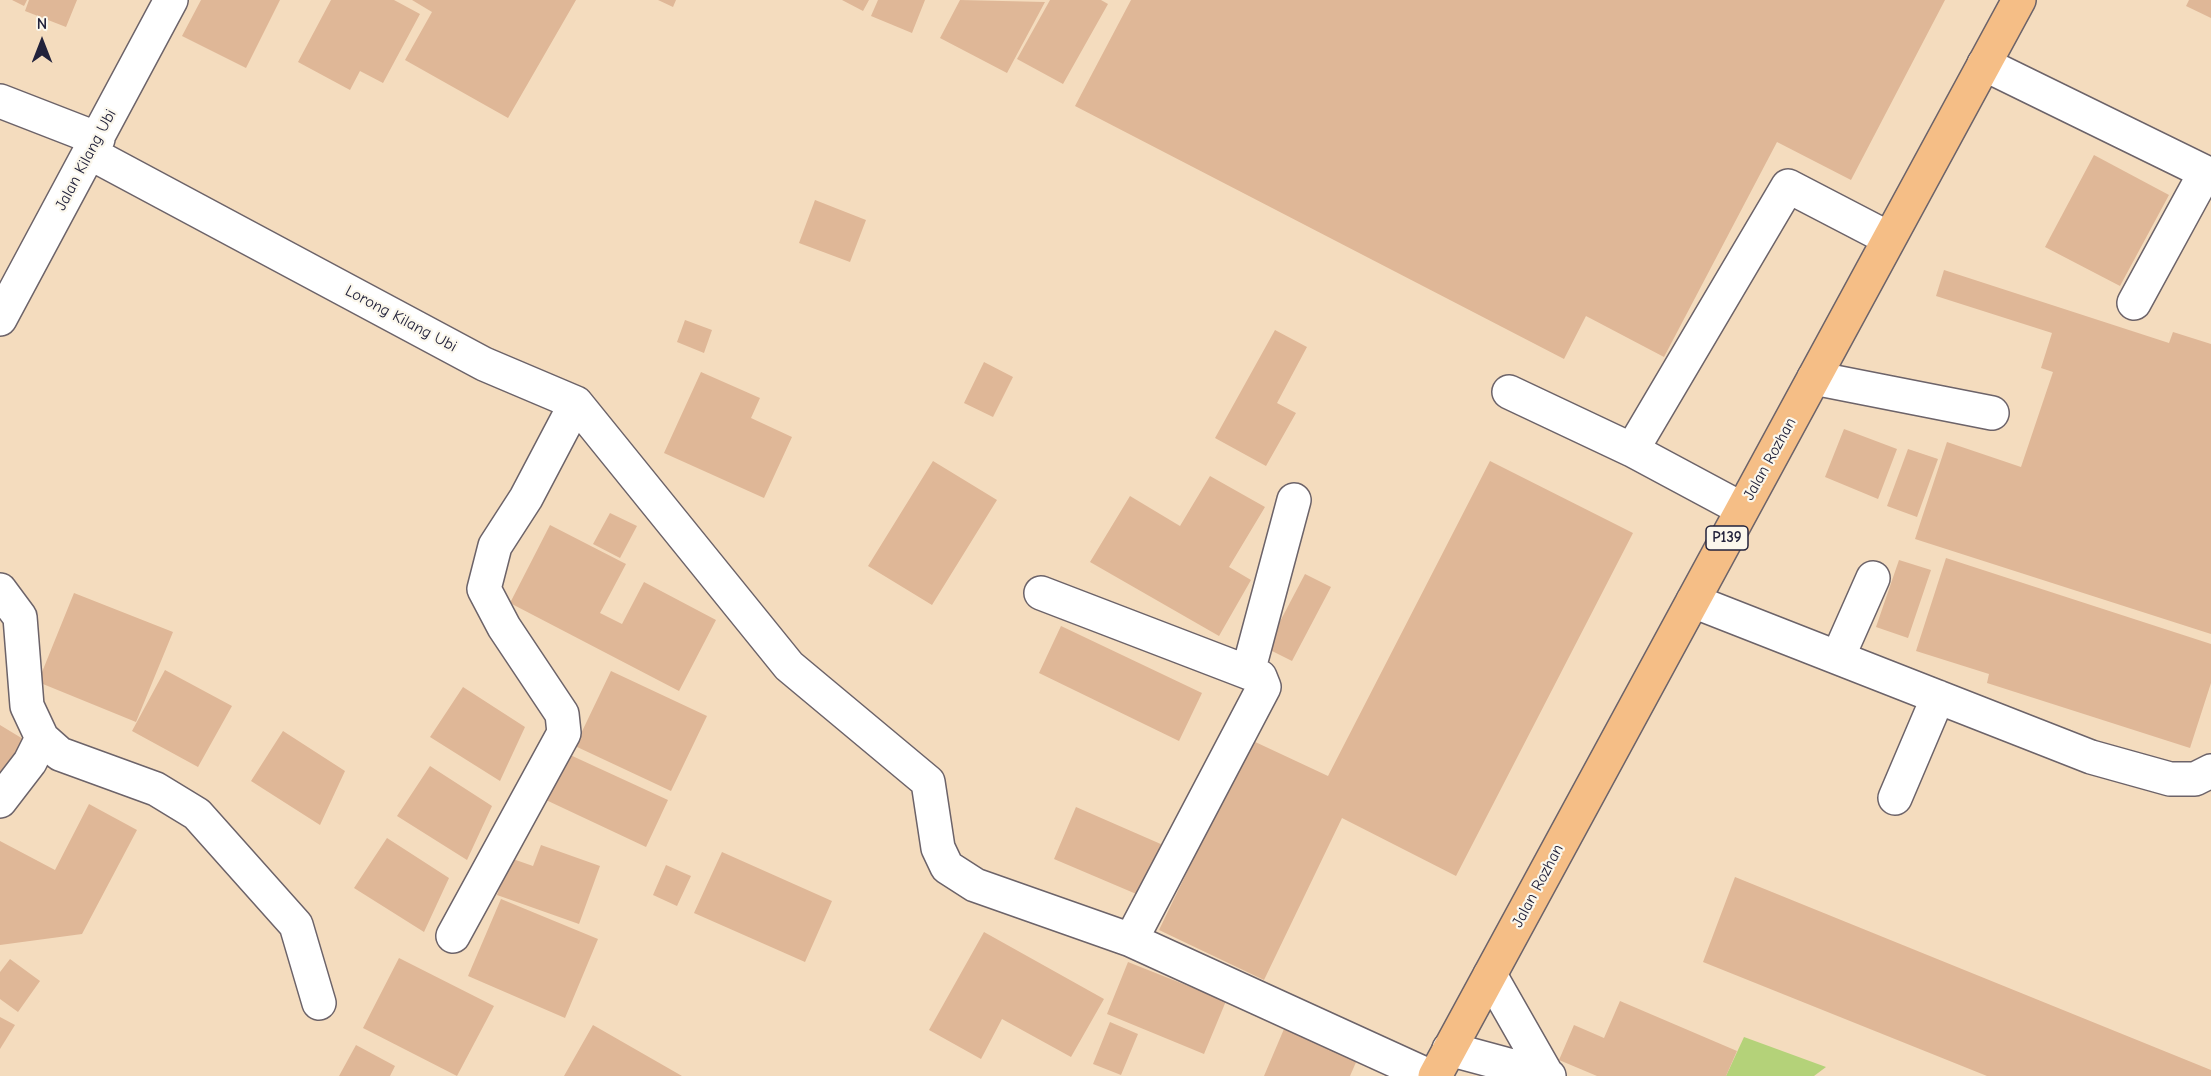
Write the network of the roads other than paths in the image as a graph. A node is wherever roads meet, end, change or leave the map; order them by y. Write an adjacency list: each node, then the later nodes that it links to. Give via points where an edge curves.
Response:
1 (171, 0): 5 (street, Jalan Kilang Ubi)
2 (2019, 0): 3 (main road, Jalan Rozhan / P139)
3 (1984, 64): 6 (street); 7 (main road, Jalan Rozhan / P139)
4 (0, 101): 5 (street, Lorong Kilang Ubi)
5 (94, 146): 9 (street, Jalan Kilang Ubi); 12 (street, Lorong Kilang Ubi, via 484,364)
6 (2208, 174): 8 (street)
7 (1888, 238): 10 (main road, Jalan Rozhan / P139); 14 (street, via 1788,186)
8 (2134, 303)
9 (0, 320)
10 (1814, 378): 13 (street); 16 (main road, Jalan Rozhan / P139)
11 (1509, 392): 14 (street)
12 (576, 403): 28 (street, via 526,498 495,546 484,589 504,627 562,714 564,733); 29 (street, Lorong Kilang Ubi, via 789,666 928,782 938,848 947,867 975,885)
13 (1992, 413)
14 (1632, 450): 16 (street)
15 (1294, 500): 22 (street)
16 (1742, 509): 20 (main road, Jalan Rozhan / P139)
17 (1873, 578): 21 (street)
18 (0, 590): 24 (street, via 21,617 27,706)
19 (1041, 593): 22 (street)
20 (1693, 601): 21 (street); 30 (main road, Jalan Rozhan / P139)
21 (1838, 657): 23 (street)
22 (1248, 672): 29 (street, via 1260,677 1264,687)
23 (1938, 697): 25 (street, via 2066,749 2138,771 2170,779 2196,779); 26 (street)
24 (42, 738): 27 (street, via 30,762); 31 (street, via 60,754 156,789 197,814 296,925)
25 (2211, 771)
26 (1894, 798)
27 (0, 801)
28 (453, 936)
29 (1131, 940): 33 (street, Lorong Kilang Ubi)
30 (1490, 975): 32 (main road, Jalan Rozhan / P139); 34 (street)
31 (319, 1003)
32 (1442, 1063): 34 (street)
33 (1429, 1076)
34 (1548, 1076)

